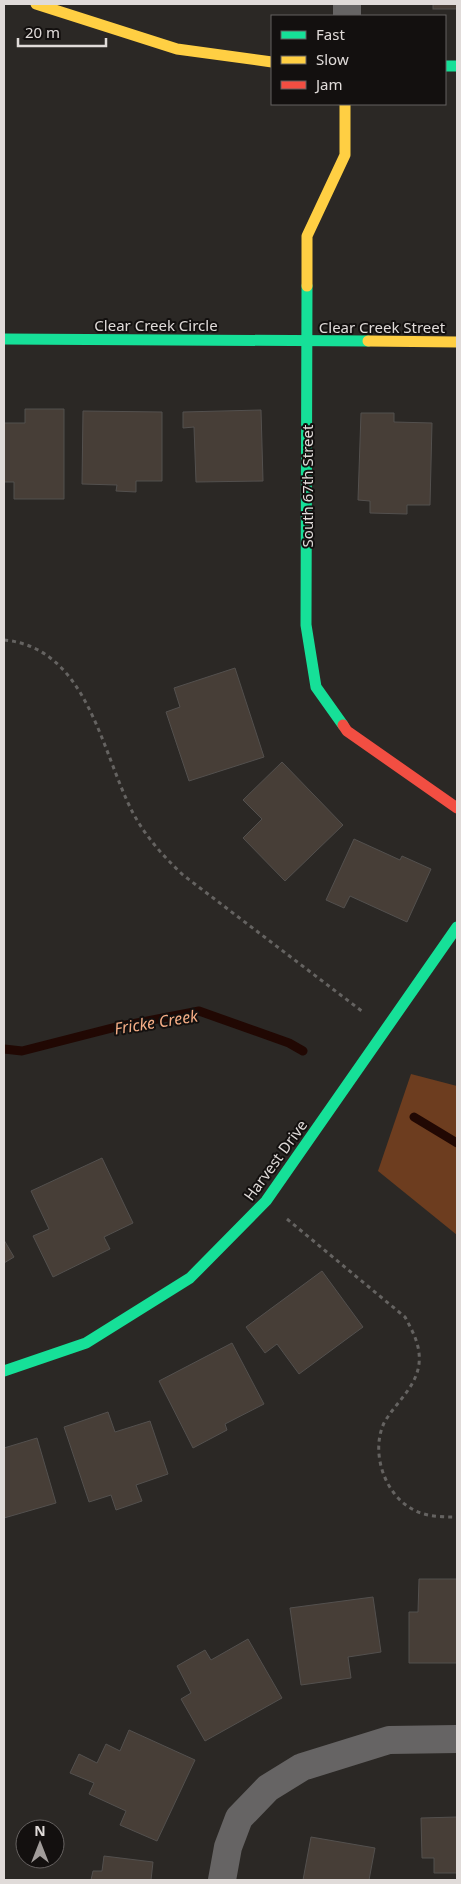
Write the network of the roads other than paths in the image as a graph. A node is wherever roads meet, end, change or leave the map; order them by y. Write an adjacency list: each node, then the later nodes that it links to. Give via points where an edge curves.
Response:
1 (36, 4): 2 (street, via 177,49)
2 (271, 62)
3 (345, 105): 5 (street, South 67th Street, via 345,155 308,236)
4 (4, 338): 5 (street, Clear Creek Circle)
5 (307, 341): 6 (street, Clear Creek Street); 7 (street, South 67th Street, via 306,625 316,687 347,731)
6 (457, 342)
7 (457, 808)
8 (457, 927): 9 (street, Harvest Drive, via 266,1201 190,1278 86,1343)
9 (4, 1371)
10 (457, 1739): 11 (street, via 389,1740 302,1767 268,1788 239,1818 228,1847)
11 (222, 1880)

